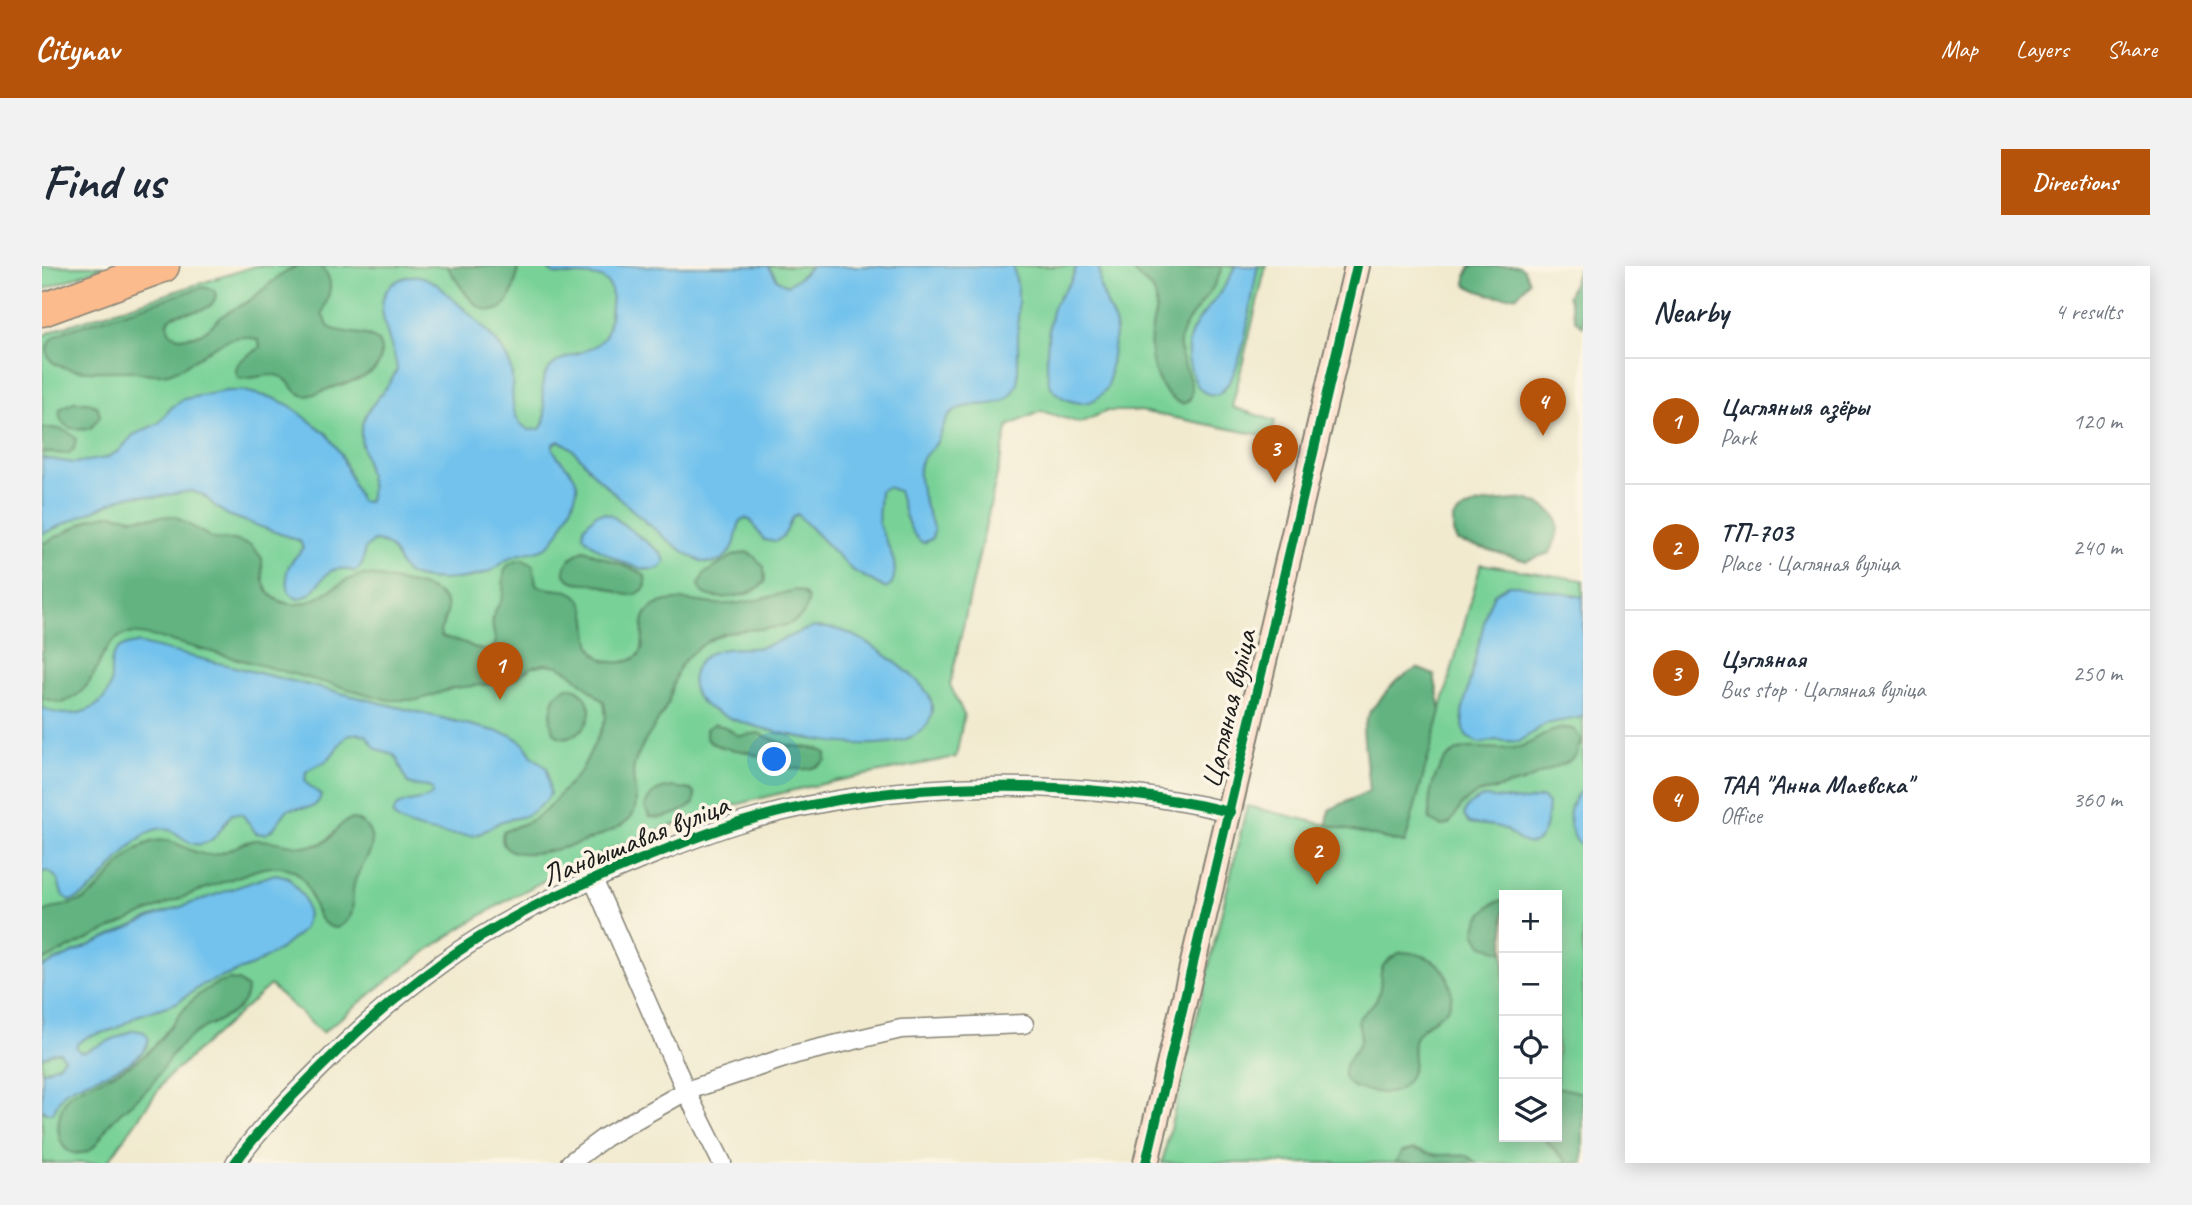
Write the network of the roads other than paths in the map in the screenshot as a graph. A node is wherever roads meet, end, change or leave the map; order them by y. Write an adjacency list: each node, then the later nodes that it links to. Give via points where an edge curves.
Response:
1 (163, 266): 3 (highway)
2 (1357, 266): 4 (street, Цагляная вуліца)
3 (42, 310)
4 (1230, 811): 5 (street, Ландышавая вуліца, via 1082,789 928,789 817,804 745,821); 11 (street, Цагляная вуліца)
5 (593, 879): 7 (street); 8 (street, Ландышавая вуліца, via 519,914 408,987 344,1043)
6 (1024, 1024): 7 (street, via 901,1029 796,1054)
7 (686, 1091): 9 (street, via 605,1136); 10 (street)
8 (235, 1163)
9 (570, 1163)
10 (722, 1163)
11 (1146, 1163)

